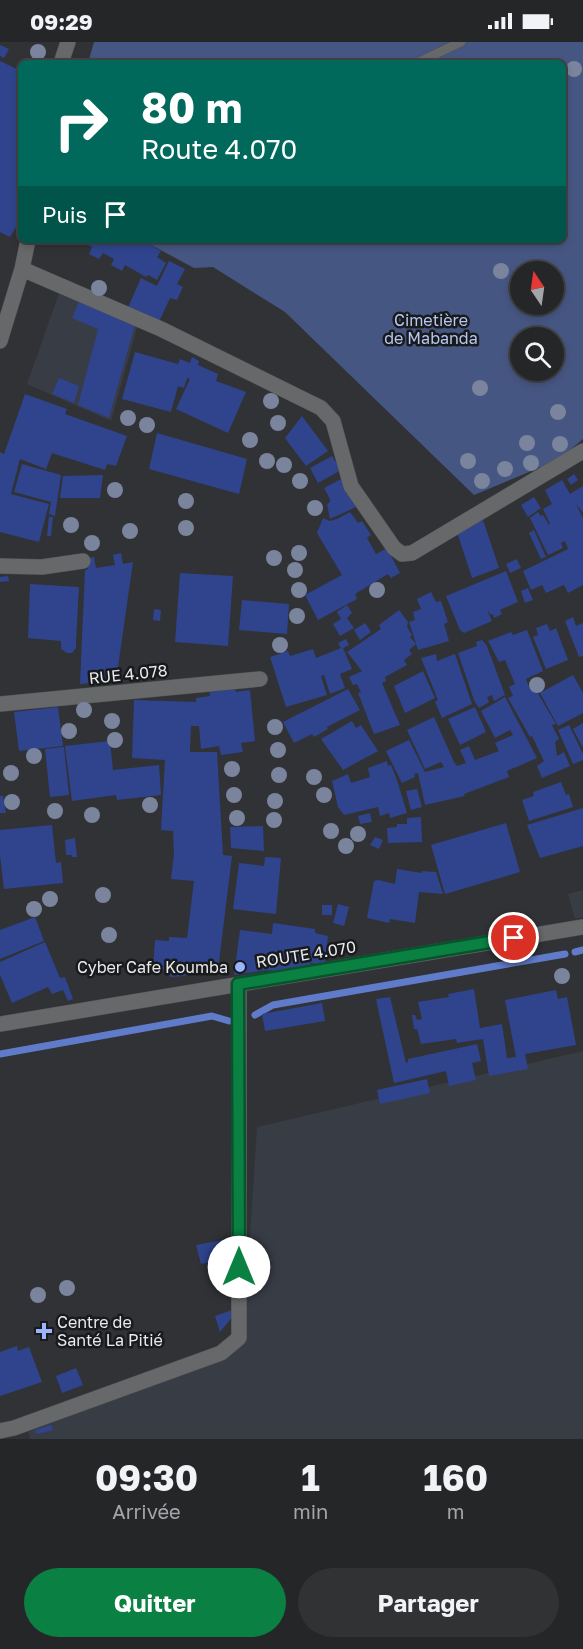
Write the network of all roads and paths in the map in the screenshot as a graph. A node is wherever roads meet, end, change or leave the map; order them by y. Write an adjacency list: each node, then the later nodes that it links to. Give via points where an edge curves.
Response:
1 (68, 42): 3 (street)
2 (461, 42): 4 (lane)
3 (62, 60)
4 (423, 60)
5 (27, 243): 6 (street)
6 (22, 269): 7 (street); 8 (street, via 161,329 328,413 351,486 402,554 412,553)
7 (0, 341)
8 (583, 451)
9 (83, 561): 10 (street, via 42,567)
10 (0, 566)
11 (260, 679): 12 (street, RUE 4.078)
12 (0, 704)
13 (583, 927): 14 (street, ROUTE 4.070)
14 (238, 984): 15 (street, ROUTE 4.070); 16 (street, via 239,1338 221,1353)
15 (0, 1024)
16 (10, 1432)

